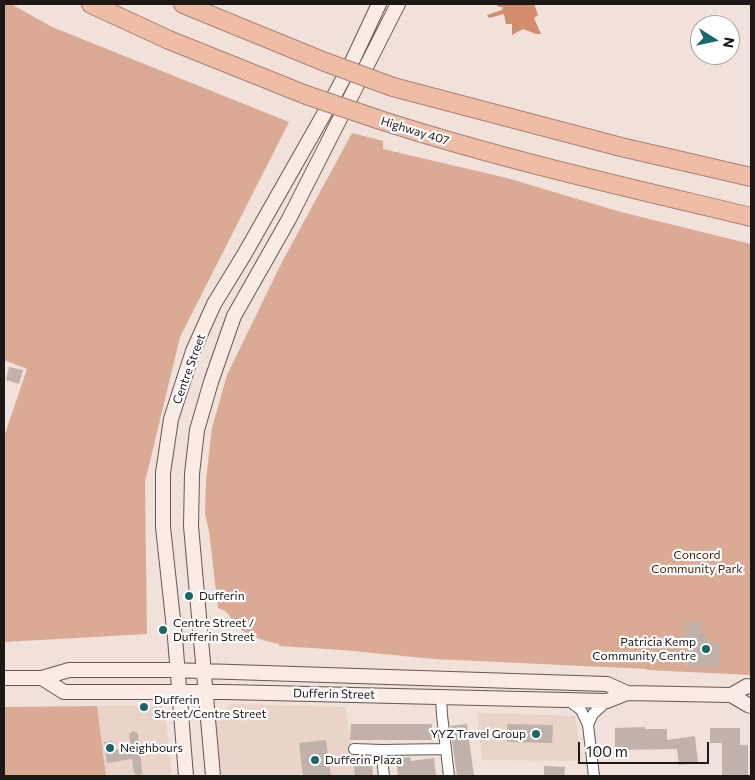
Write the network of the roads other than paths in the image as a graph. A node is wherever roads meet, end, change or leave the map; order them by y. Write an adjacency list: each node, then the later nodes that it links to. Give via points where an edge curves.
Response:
1 (91, 4): 6 (highway, Highway 407, bridge, via 306,95 420,133 559,171)
2 (183, 4): 5 (highway, bridge, via 393,87 621,148)
3 (379, 4): 7 (main road, Centre Street, via 328,107 214,304 193,351 171,419 163,473 163,527)
4 (398, 4): 8 (main road, Centre Street, via 289,219 234,316 211,382 198,430 192,474 192,526)
5 (751, 177)
6 (751, 217)
7 (178, 670): 8 (main road, Dufferin Street); 10 (main road, Dufferin Street, via 69,670); 13 (main road, Centre Street)
8 (204, 671): 11 (main road, Dufferin Street); 13 (main road, Centre Street)
9 (4, 678): 10 (main road, Dufferin Street)
10 (42, 678): 13 (main road, Dufferin Street, via 64,692)
11 (426, 678): 13 (main road, via 377,683 230,684); 14 (main road, Dufferin Street, via 607,684)
12 (751, 687): 15 (main road, Dufferin Street)
13 (196, 690): 16 (main road, Dufferin Street); 24 (main road, via 187,698 181,720); 25 (main road, Centre Street)
14 (627, 693): 15 (main road, Dufferin Street); 18 (main road, Dufferin Street)
15 (731, 695): 19 (main road, Dufferin Street)
16 (441, 697): 17 (main road, Dufferin Street); 22 (street)
17 (568, 700): 18 (main road, Dufferin Street); 20 (street, via 581,710)
18 (607, 701): 20 (street, via 593,714)
19 (751, 706)
20 (588, 725): 28 (street)
21 (354, 749): 23 (street)
22 (446, 749): 23 (street); 27 (street)
23 (381, 750): 26 (street)
24 (186, 776)
25 (213, 776)
26 (384, 776)
27 (449, 776)
28 (594, 776)

